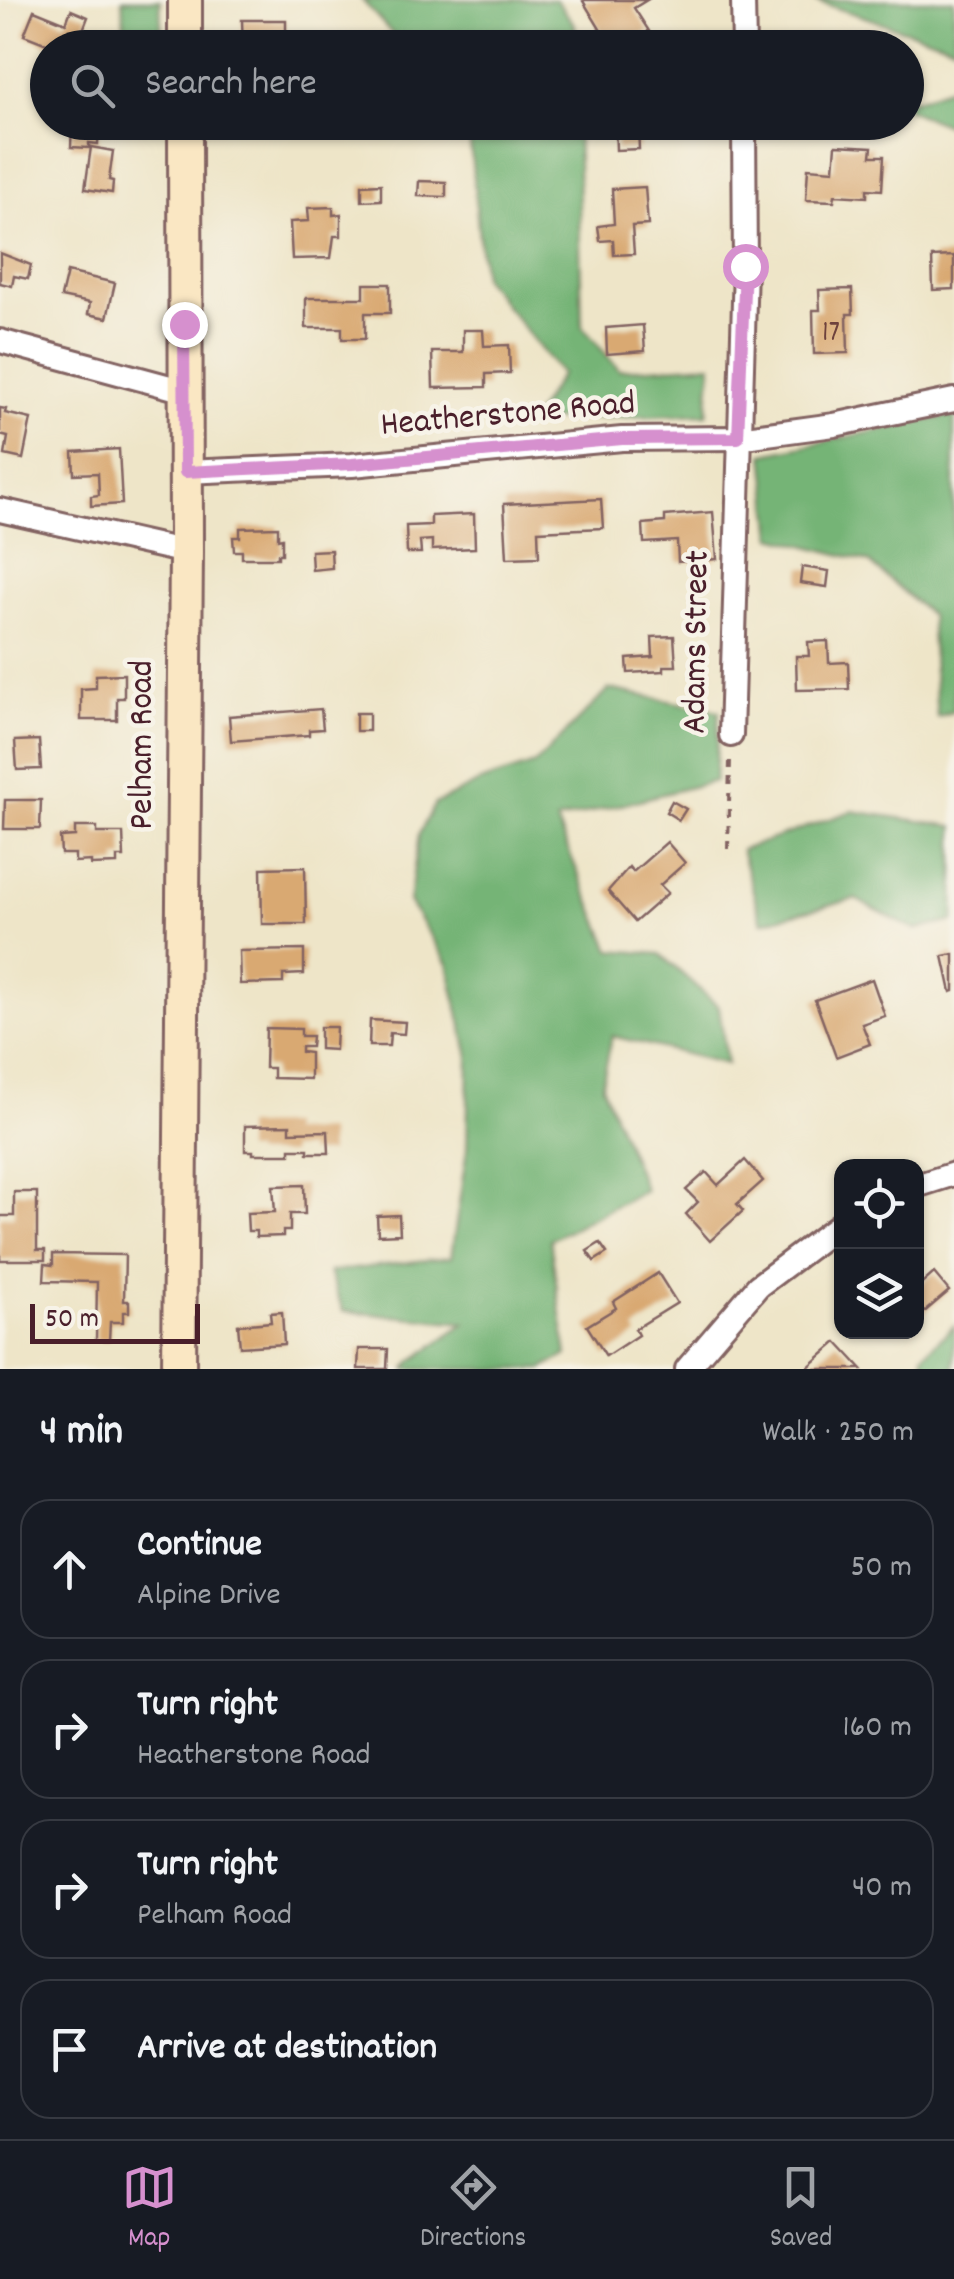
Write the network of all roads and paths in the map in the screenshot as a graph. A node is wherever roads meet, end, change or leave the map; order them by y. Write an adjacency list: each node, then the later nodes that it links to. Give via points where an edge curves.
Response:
1 (184, 0): 3 (main road)
2 (744, 0): 4 (street)
3 (185, 30)
4 (744, 30)
5 (185, 140): 8 (main road, Pelham Road)
6 (744, 140): 10 (street, Adams Street)
7 (0, 341): 8 (street)
8 (184, 391): 11 (main road, Pelham Road)
9 (954, 400): 10 (street, Heatherstone Road)
10 (738, 438): 11 (street, Heatherstone Road, via 622,439 366,464); 14 (street, Adams Street)
11 (185, 472): 13 (main road, Pelham Road)
12 (0, 510): 13 (street)
13 (186, 552): 19 (main road, Pelham Road)
14 (731, 735): 15 (path, Adams Street)
15 (728, 849)
16 (954, 1174): 17 (street)
17 (924, 1183)
18 (834, 1228): 20 (street, via 758,1286)
19 (178, 1369)
20 (687, 1369)

